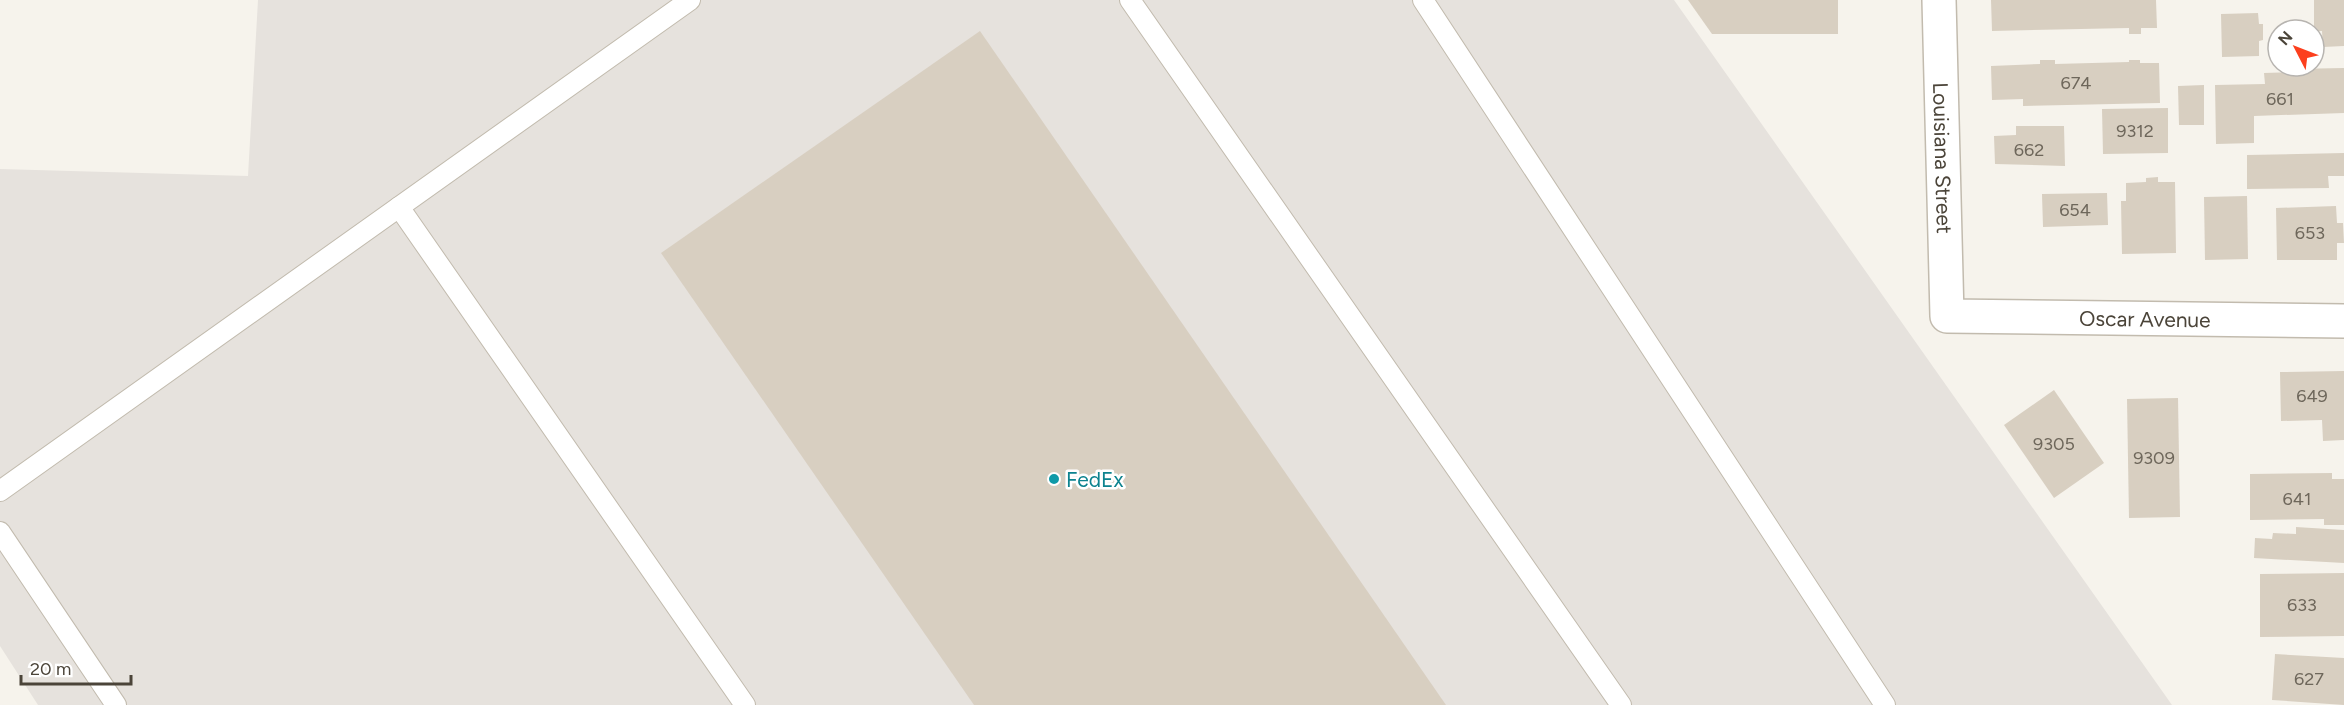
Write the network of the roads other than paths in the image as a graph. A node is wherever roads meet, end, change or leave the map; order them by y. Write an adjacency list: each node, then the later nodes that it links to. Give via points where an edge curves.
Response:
1 (690, 0): 5 (lane)
2 (1130, 0): 12 (lane)
3 (1423, 0): 13 (lane)
4 (1939, 0): 6 (street, Louisiana Street)
5 (399, 207): 8 (lane); 11 (lane)
6 (1947, 316): 7 (street, Oscar Avenue)
7 (2344, 321)
8 (0, 491)
9 (0, 532): 10 (lane)
10 (116, 705)
11 (745, 705)
12 (1621, 705)
13 (1886, 705)

